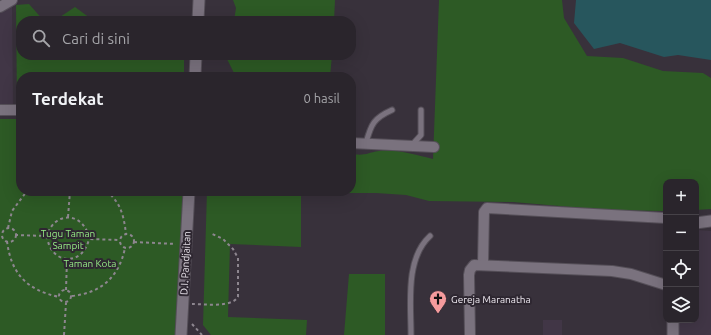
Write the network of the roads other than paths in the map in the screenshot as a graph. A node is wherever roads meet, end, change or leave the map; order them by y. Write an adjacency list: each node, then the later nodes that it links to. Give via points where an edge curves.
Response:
1 (12, 0): 3 (street)
2 (199, 0): 4 (street)
3 (0, 7)
4 (198, 16)
5 (196, 60): 6 (street)
6 (195, 72)
7 (0, 110): 8 (street)
8 (16, 110)
9 (392, 110): 12 (lane, via 374,122)
10 (421, 110): 13 (lane, via 421,135)
11 (356, 143): 12 (street)
12 (366, 144): 13 (street)
13 (411, 146): 14 (street)
14 (434, 147)
15 (189, 196): 23 (street, D.I. Pandjaitan)
16 (663, 218): 20 (street, via 487,208 484,212)
17 (711, 221): 18 (street)
18 (699, 223)
19 (430, 236): 24 (lane, via 418,251 414,267)
20 (483, 266): 21 (street, via 612,270); 25 (street, via 474,266 470,270)
21 (663, 284)
22 (673, 323): 26 (street)
23 (181, 335)
24 (411, 335)
25 (470, 335)
26 (673, 335)

